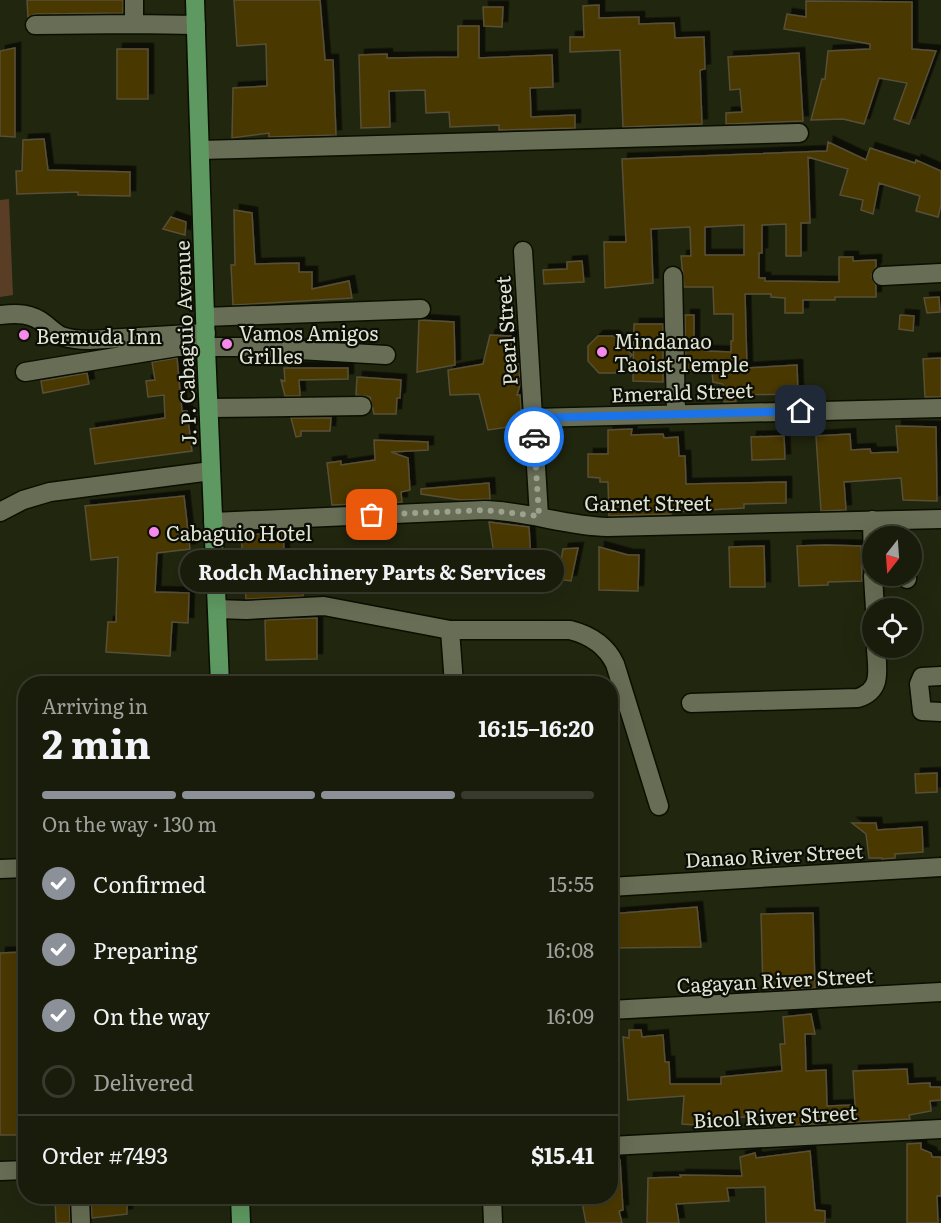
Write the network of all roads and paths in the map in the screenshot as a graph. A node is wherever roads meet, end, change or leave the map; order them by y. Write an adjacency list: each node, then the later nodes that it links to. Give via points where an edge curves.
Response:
1 (134, 0): 3 (street)
2 (195, 0): 5 (main road, J. P. Cabaguio Avenue)
3 (134, 24): 4 (street); 5 (street)
4 (35, 25)
5 (196, 25): 7 (main road, J. P. Cabaguio Avenue)
6 (799, 134): 7 (street)
7 (200, 150): 14 (main road, J. P. Cabaguio Avenue)
8 (522, 252): 21 (street, Pearl Street)
9 (941, 273): 11 (street)
10 (673, 276): 20 (street)
11 (882, 276)
12 (421, 309): 14 (street)
13 (0, 315): 14 (street, via 26,314 59,335 73,339)
14 (206, 332): 15 (street, via 247,347); 16 (street, via 177,347); 18 (main road, J. P. Cabaguio Avenue)
15 (386, 356)
16 (26, 372)
17 (362, 406): 18 (street)
18 (209, 408): 22 (main road, J. P. Cabaguio Avenue)
19 (941, 408): 20 (street, Emerald Street)
20 (676, 414): 21 (street, Emerald Street)
21 (533, 418): 24 (street, Pearl Street)
22 (211, 471): 23 (street, via 50,492); 27 (main road, J. P. Cabaguio Avenue)
23 (0, 512)
24 (539, 516): 26 (street, Garnet Street, via 607,527); 27 (street, Garnet Street, via 485,510)
25 (941, 519): 30 (street, Garnet Street)
26 (872, 520): 28 (street); 29 (street, Garnet Street)
27 (213, 522): 31 (main road, J. P. Cabaguio Avenue)
28 (872, 526)
29 (895, 526)
30 (911, 526)
31 (218, 609): 32 (street, via 324,606); 34 (main road, J. P. Cabaguio Avenue)
32 (450, 630): 35 (street); 39 (street, via 570,630 585,634 609,651)
33 (876, 658): 37 (street, via 875,687 858,698)
34 (220, 676)
35 (453, 676)
36 (941, 676): 38 (street, via 922,677 918,684 922,711)
37 (691, 704)
38 (941, 712)
39 (659, 806)
40 (941, 867): 43 (street, Danao River Street)
41 (18, 868): 42 (street)
42 (0, 869)
43 (618, 886)
44 (941, 992): 45 (street, Cagayan River Street)
45 (618, 1010)
46 (941, 1129): 47 (street, Bicol River Street)
47 (618, 1146)
48 (18, 1170): 49 (street)
49 (0, 1171)
50 (80, 1204): 53 (street)
51 (240, 1204): 54 (main road)
52 (492, 1204): 55 (street)
53 (81, 1223)
54 (241, 1223)
55 (493, 1223)

